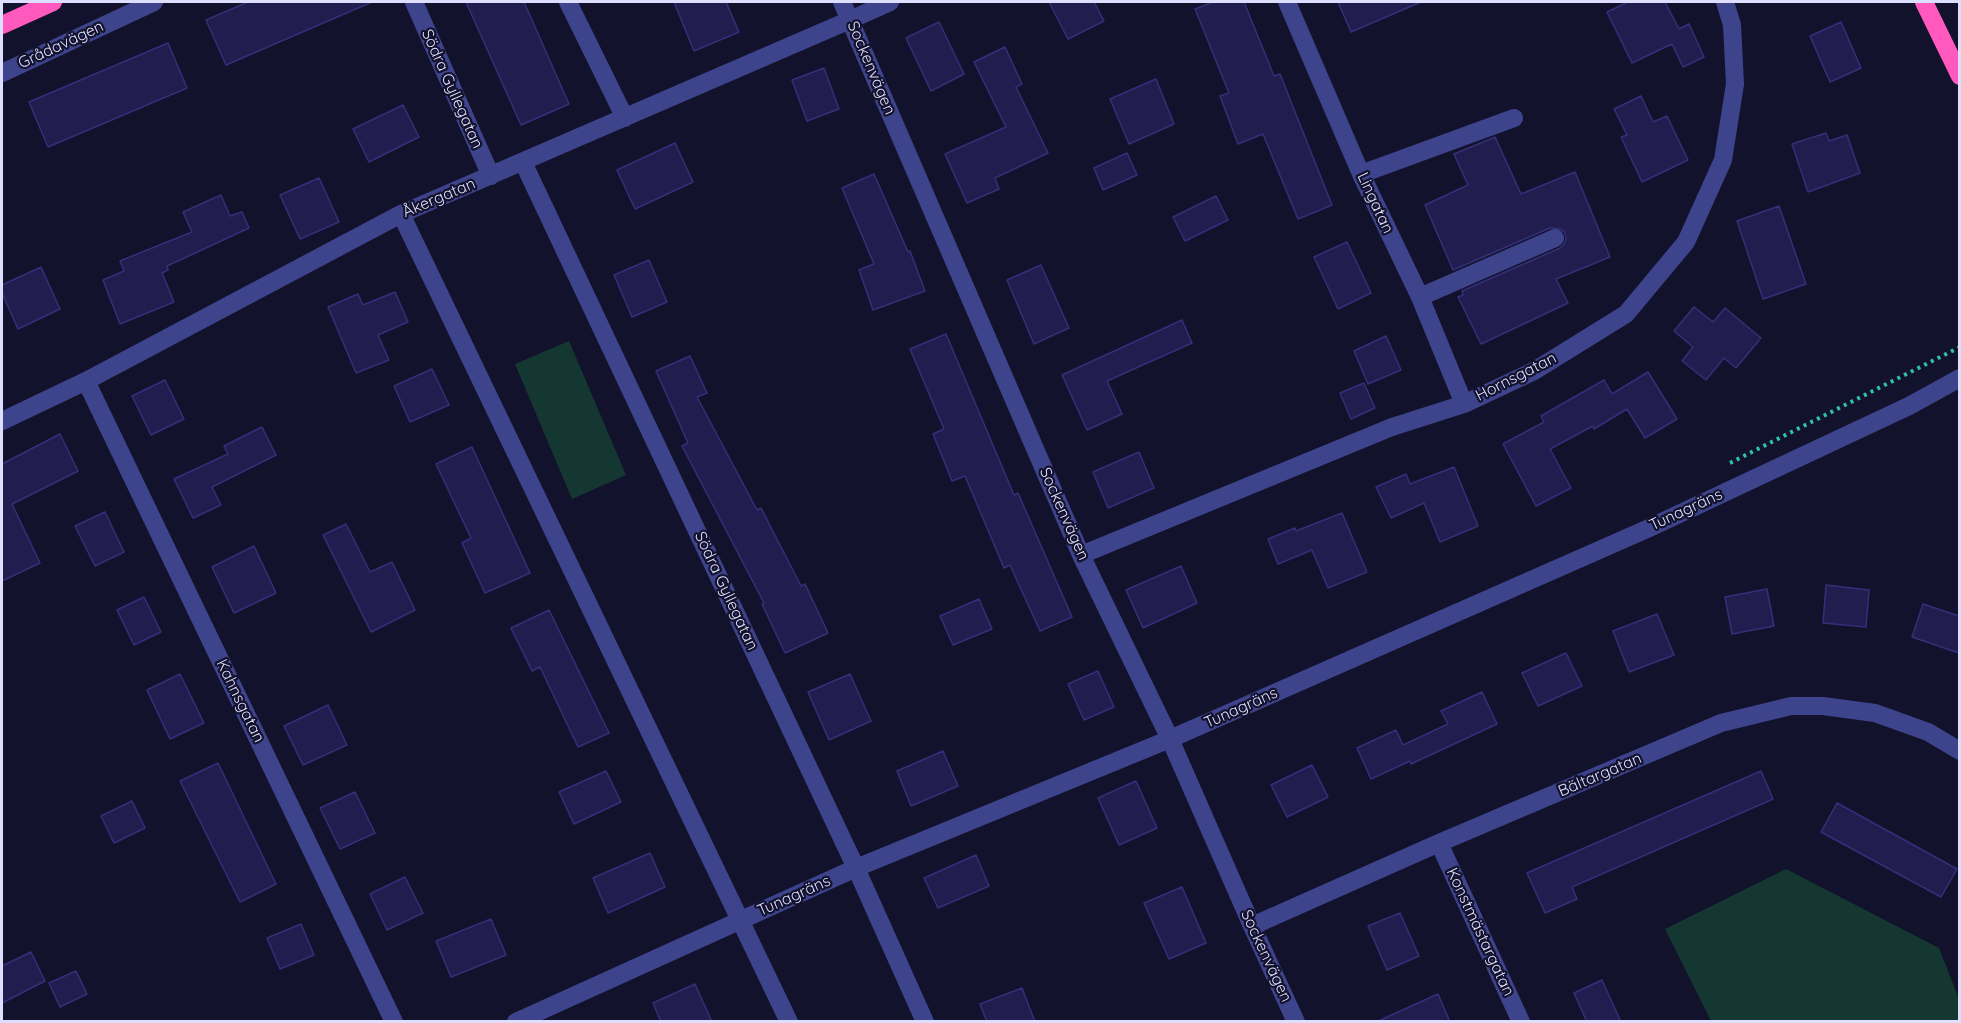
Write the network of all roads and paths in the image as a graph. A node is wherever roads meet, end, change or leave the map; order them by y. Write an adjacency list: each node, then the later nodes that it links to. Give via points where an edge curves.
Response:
1 (53, 2): 11 (highway)
2 (154, 2): 12 (street, Grådavägen)
3 (414, 2): 18 (street, Södra Gyllegatan)
4 (568, 2): 14 (street)
5 (842, 2): 10 (street, Sockenvägen)
6 (890, 2): 10 (street, Åkergatan)
7 (1287, 2): 17 (street, Lingatan)
8 (1725, 2): 24 (street, Hornsgatan, via 1732,25 1735,84 1723,160 1686,242 1626,314 1534,371)
9 (1924, 2): 13 (highway)
10 (850, 20): 14 (street, Åkergatan); 26 (street, Sockenvägen)
11 (2, 25)
12 (2, 73)
13 (1959, 76)
14 (625, 118): 16 (street, Åkergatan)
15 (1514, 118): 17 (street)
16 (523, 162): 18 (street, Åkergatan); 30 (street, Södra Gyllegatan)
17 (1361, 174): 21 (street, Lingatan)
18 (491, 176): 19 (street, Åkergatan)
19 (401, 214): 23 (street, Åkergatan); 31 (street)
20 (1555, 238): 21 (street)
21 (1420, 297): 24 (street, Lingatan)
22 (1959, 378): 27 (street, Tunagräns, via 1909,406 1657,524)
23 (86, 381): 25 (street, Åkergatan); 33 (street, Kahnsgatan)
24 (1464, 404): 26 (street, Hornsgatan, via 1392,427)
25 (2, 421)
26 (1082, 555): 27 (street, Sockenvägen)
27 (1170, 739): 30 (street, Tunagräns); 32 (street, Sockenvägen)
28 (1959, 751): 29 (street, Bältargatan, via 1928,732 1875,713 1791,706 1721,723)
29 (1439, 843): 32 (street, Bältargatan); 38 (street, Konstmästargatan)
30 (856, 868): 31 (street, Tunagräns); 36 (street, Södra Gyllegatan)
31 (741, 919): 34 (street, Tunagräns); 35 (street)
32 (1252, 926): 37 (street, Sockenvägen)
33 (393, 1022)
34 (516, 1022)
35 (789, 1022)
36 (925, 1022)
37 (1296, 1022)
38 (1521, 1022)

